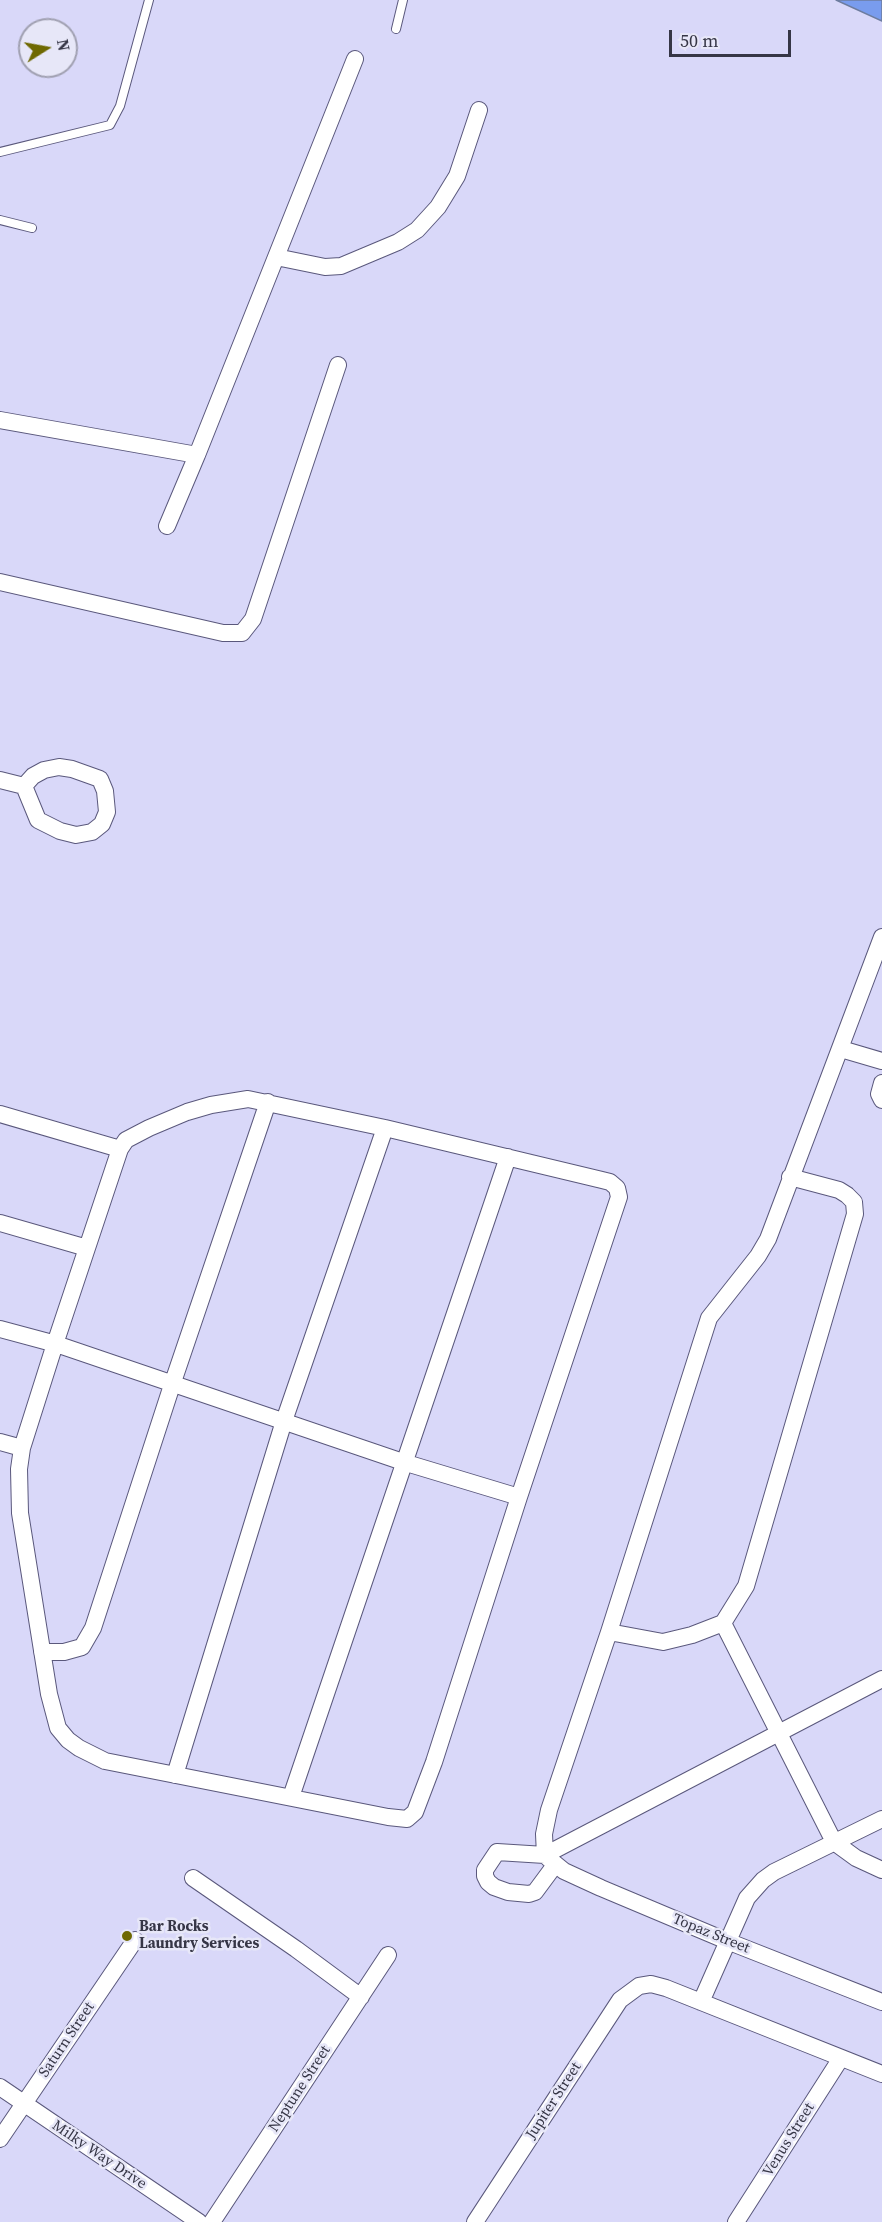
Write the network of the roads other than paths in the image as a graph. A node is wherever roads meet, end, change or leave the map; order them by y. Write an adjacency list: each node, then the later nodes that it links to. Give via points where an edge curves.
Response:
1 (149, 0): 6 (lane, via 120,106 110,125)
2 (403, 0): 3 (lane)
3 (396, 29)
4 (355, 59): 9 (street)
5 (478, 110): 9 (street, via 457,176 438,207 417,230 341,266 325,267)
6 (0, 152)
7 (0, 220): 8 (lane)
8 (32, 228)
9 (276, 257): 12 (street)
10 (338, 365): 14 (street, via 253,619 242,633 223,633)
11 (0, 420): 12 (street)
12 (197, 455): 13 (street)
13 (167, 526)
14 (0, 582)
15 (0, 780): 16 (street)
16 (24, 786): 16 (street, via 38,819 60,831 76,835 92,832 102,824 107,812 100,779 72,769 44,770)
17 (882, 937): 18 (street)
18 (841, 1048): 19 (street); 27 (street)
19 (882, 1061)
20 (882, 1083): 21 (street)
21 (882, 1100)
22 (268, 1102): 24 (street); 25 (street, via 229,1101 187,1112 126,1140); 32 (street)
23 (0, 1114): 25 (street)
24 (385, 1128): 26 (street); 33 (street)
25 (120, 1149): 29 (street)
26 (508, 1157): 36 (street); 37 (street, via 610,1182 618,1197)
27 (790, 1177): 38 (street, via 839,1190 854,1202 855,1214 746,1586); 39 (street, via 768,1239 710,1318)
28 (0, 1223): 29 (street)
29 (87, 1248): 31 (street)
30 (0, 1329): 31 (street)
31 (56, 1344): 32 (street); 35 (street)
32 (173, 1382): 33 (street); 40 (street, via 93,1628 82,1647)
33 (284, 1421): 36 (street); 43 (street)
34 (0, 1442): 35 (street)
35 (22, 1448): 40 (street, via 18,1492)
36 (404, 1462): 37 (street); 44 (street)
37 (519, 1497): 44 (street, via 415,1812 399,1820)
38 (723, 1623): 39 (street, via 663,1642); 42 (street)
39 (609, 1632): 47 (street, via 549,1810 544,1834)
40 (42, 1652): 43 (street, via 58,1728 68,1740 105,1761)
41 (882, 1679): 42 (street)
42 (778, 1734): 46 (street); 47 (street)
43 (175, 1775): 44 (street)
44 (291, 1797)
45 (882, 1819): 46 (street)
46 (834, 1842): 48 (street); 51 (street, via 763,1880 747,1898)
47 (550, 1860): 51 (street, Topaz Street, via 601,1888)
48 (882, 1870)
49 (193, 1878): 53 (street)
50 (135, 1940): 59 (street, Saturn Street)
51 (727, 1941): 54 (street); 55 (street, Topaz Street)
52 (388, 1955): 53 (street, Neptune Street)
53 (361, 1997): 62 (street, Neptune Street)
54 (701, 2002): 56 (street); 63 (street, Jupiter Street, via 651,1984 639,1986 620,2000)
55 (882, 2002)
56 (841, 2058): 57 (street); 64 (street, Venus Street)
57 (882, 2074)
58 (0, 2088): 59 (street, Milky Way Drive)
59 (24, 2104): 60 (street, Saturn Street); 61 (street, Milky Way Drive)
60 (0, 2139)
61 (199, 2222)
62 (212, 2222)
63 (475, 2222)
64 (736, 2222)

